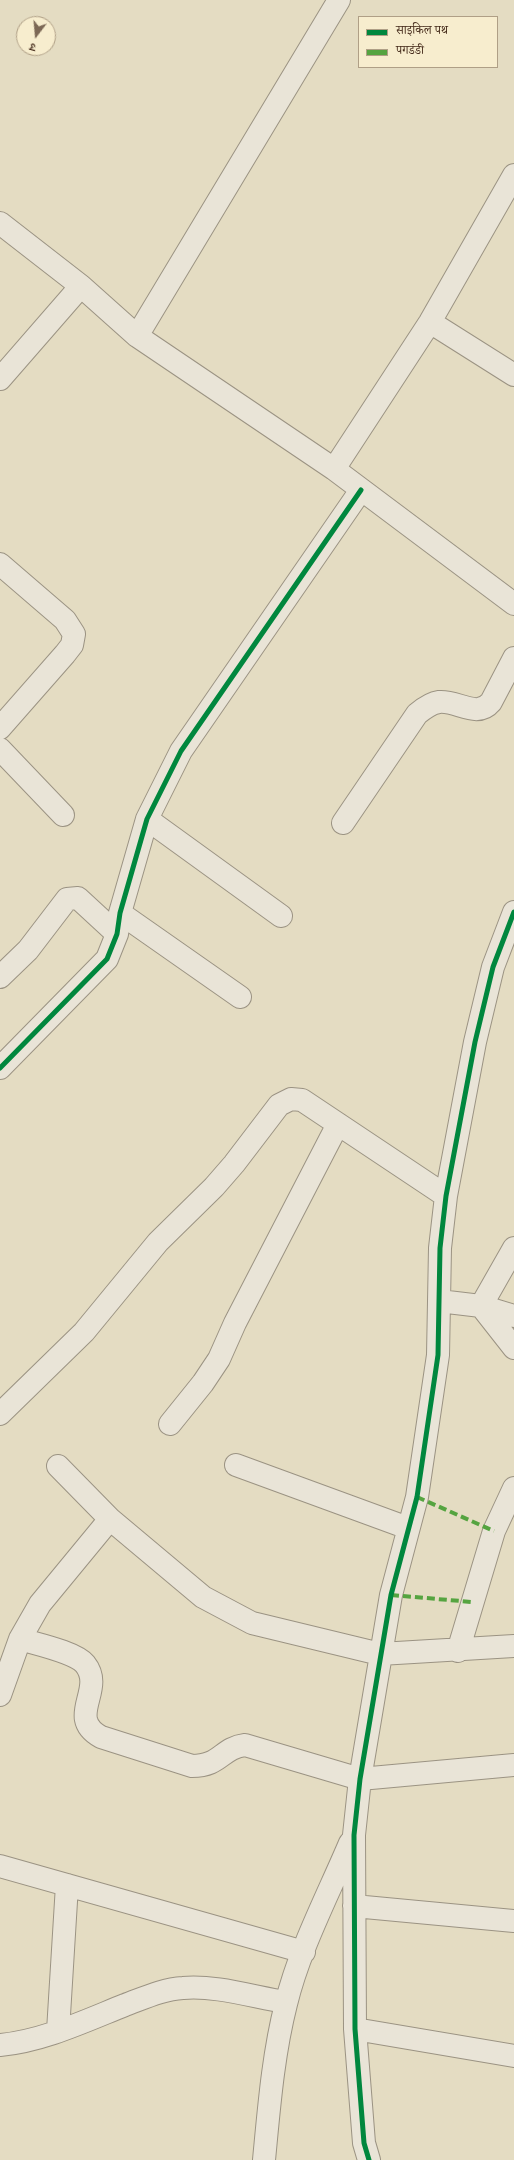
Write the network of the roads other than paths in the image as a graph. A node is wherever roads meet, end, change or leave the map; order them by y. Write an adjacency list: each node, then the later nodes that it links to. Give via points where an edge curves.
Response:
1 (339, 0): 6 (street)
2 (514, 176): 5 (street)
3 (0, 223): 4 (street)
4 (81, 286): 6 (street); 8 (street)
5 (430, 322): 7 (street); 9 (street)
6 (137, 336): 9 (street)
7 (514, 375)
8 (0, 379)
9 (334, 469): 10 (street)
10 (361, 490): 12 (street); 17 (street, via 181,751)
11 (0, 564): 14 (street, via 65,620 74,634 72,645 65,654)
12 (514, 604)
13 (514, 658): 18 (street, via 486,708 478,710 439,702 417,714)
14 (0, 728)
15 (0, 749): 16 (street)
16 (63, 815)
17 (147, 819): 20 (street); 21 (street)
18 (343, 823)
19 (514, 912): 26 (street, via 493,967 477,1035)
20 (281, 916)
21 (119, 923): 22 (street, via 78,898 67,899 28,950); 23 (street); 24 (street, via 107,959)
22 (0, 977)
23 (240, 997)
24 (0, 1068)
25 (338, 1124): 26 (street); 32 (street, via 302,1100 291,1099 279,1105 214,1187 158,1242 84,1332); 33 (street, via 219,1358 203,1383)
26 (446, 1196): 28 (street, via 440,1248)
27 (514, 1248): 29 (street)
28 (439, 1301): 29 (street); 38 (street, via 438,1355 417,1497)
29 (481, 1306): 30 (street); 31 (street)
30 (514, 1316)
31 (514, 1348)
32 (0, 1414)
33 (170, 1424)
34 (236, 1465): 38 (street)
35 (58, 1466): 37 (street)
36 (514, 1488): 41 (street, via 494,1531)
37 (110, 1519): 39 (street, via 40,1604); 42 (street, via 203,1597 252,1623)
38 (408, 1528): 42 (street, via 391,1595)
39 (20, 1639): 43 (street); 45 (street, via 71,1655 84,1663 93,1681 84,1715 90,1731 100,1737 192,1766 205,1766 216,1762 228,1750 245,1745)
40 (514, 1646): 41 (street)
41 (458, 1651): 42 (street)
42 (380, 1654): 45 (street)
43 (0, 1695)
44 (514, 1765): 45 (street)
45 (360, 1779): 46 (street)
46 (354, 1835): 49 (street); 51 (street)
47 (0, 1866): 48 (street)
48 (67, 1885): 51 (street); 54 (street)
49 (354, 1906): 50 (street); 53 (street)
50 (514, 1922)
51 (304, 1952): 52 (street)
52 (286, 2002): 54 (street, via 213,1989 184,1987 156,1993); 57 (street, via 275,2053)
53 (355, 2029): 56 (street); 58 (street, via 364,2143)
54 (58, 2031): 55 (street, via 13,2044)
55 (0, 2045)
56 (514, 2056)
57 (264, 2160)
58 (369, 2160)

